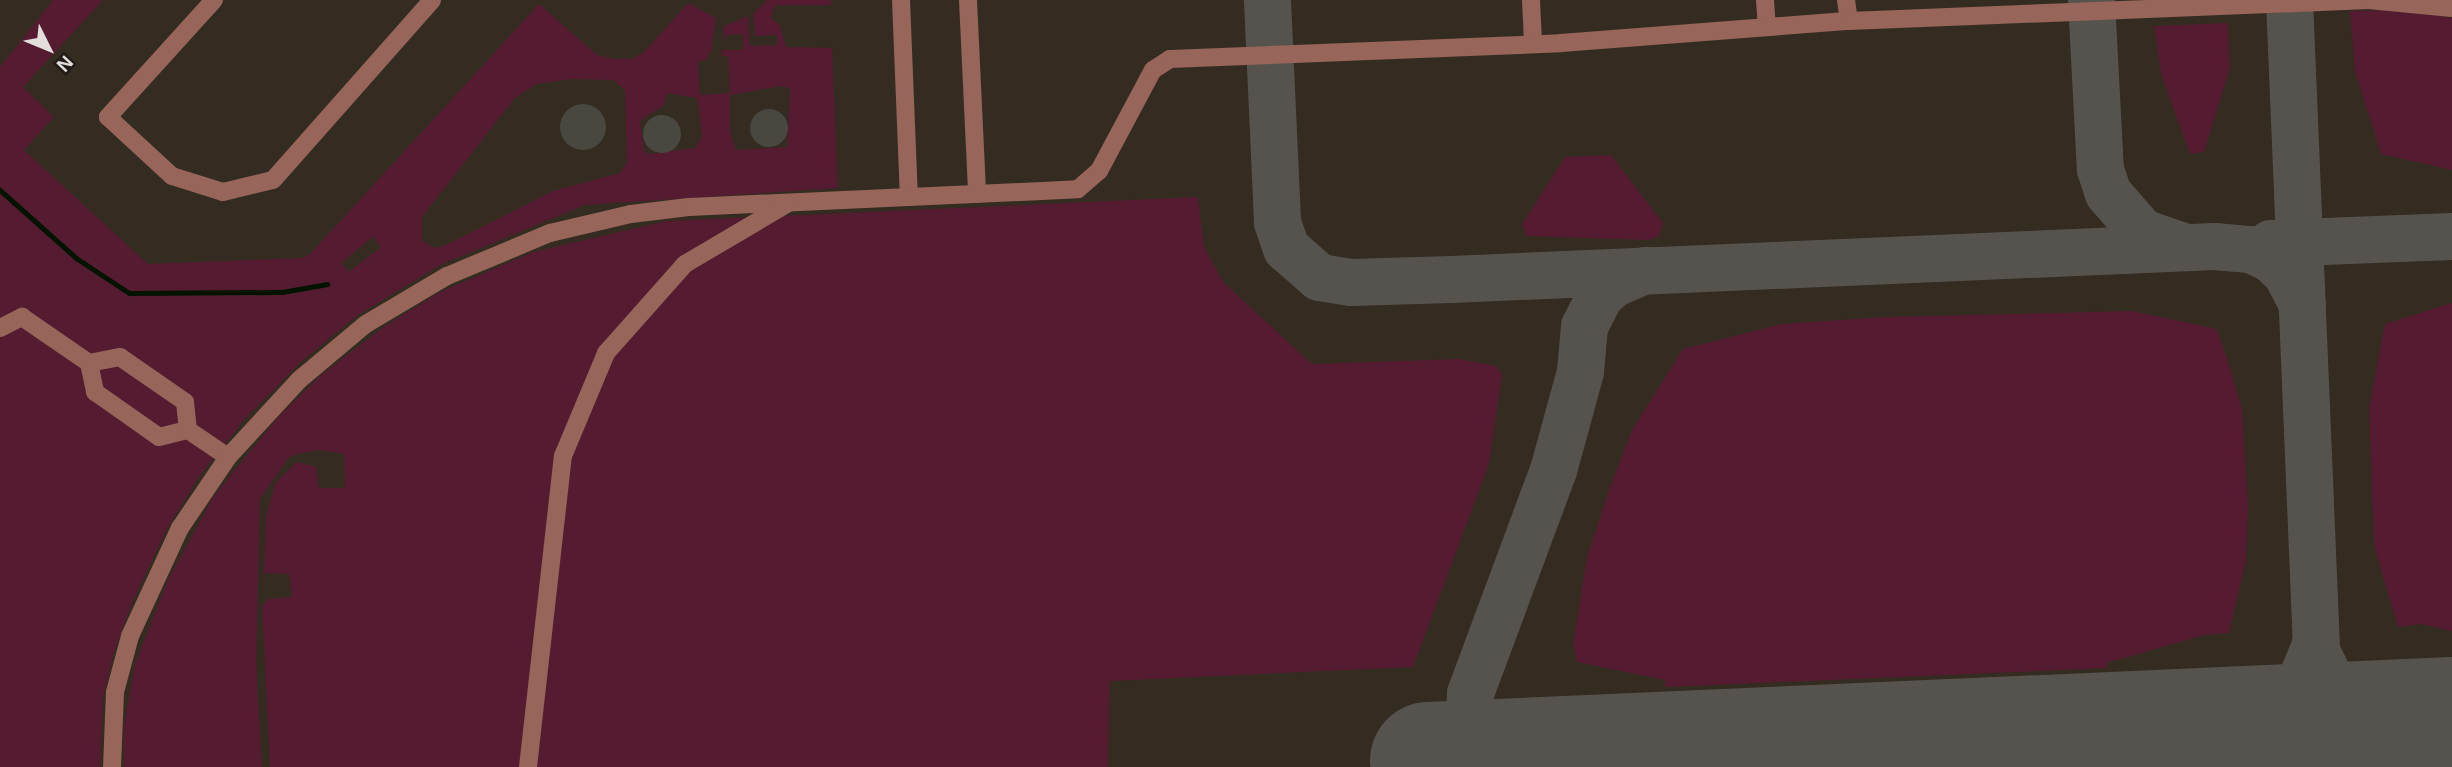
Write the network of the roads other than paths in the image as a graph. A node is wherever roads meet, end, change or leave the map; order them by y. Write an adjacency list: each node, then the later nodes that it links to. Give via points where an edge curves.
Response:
1 (214, 0): 2 (lane, via 108,117 172,176 223,192 273,180)
2 (432, 0)
3 (901, 0): 13 (lane)
4 (968, 0): 12 (lane)
5 (1531, 0): 11 (lane)
6 (1765, 0): 10 (lane)
7 (1846, 0): 9 (lane)
8 (2452, 8): 9 (lane, via 2369,0)
9 (1849, 21): 10 (lane)
10 (1767, 26): 11 (lane)
11 (1533, 43): 12 (lane, via 1170,59 1150,76 1099,172 1086,186 1066,191)
12 (977, 194): 13 (lane)
13 (909, 197): 14 (lane)
14 (789, 202): 18 (lane, via 631,214 550,233 492,255 407,298 355,332 299,380); 20 (lane, via 685,264 606,353 564,456)
15 (0, 328): 16 (lane, via 22,317)
16 (89, 363): 17 (lane, via 120,357 185,402); 17 (lane, via 95,392 159,437)
17 (188, 429): 18 (lane)
18 (228, 457): 19 (lane, via 180,528 130,636 115,692)
19 (112, 767)
20 (528, 767)

